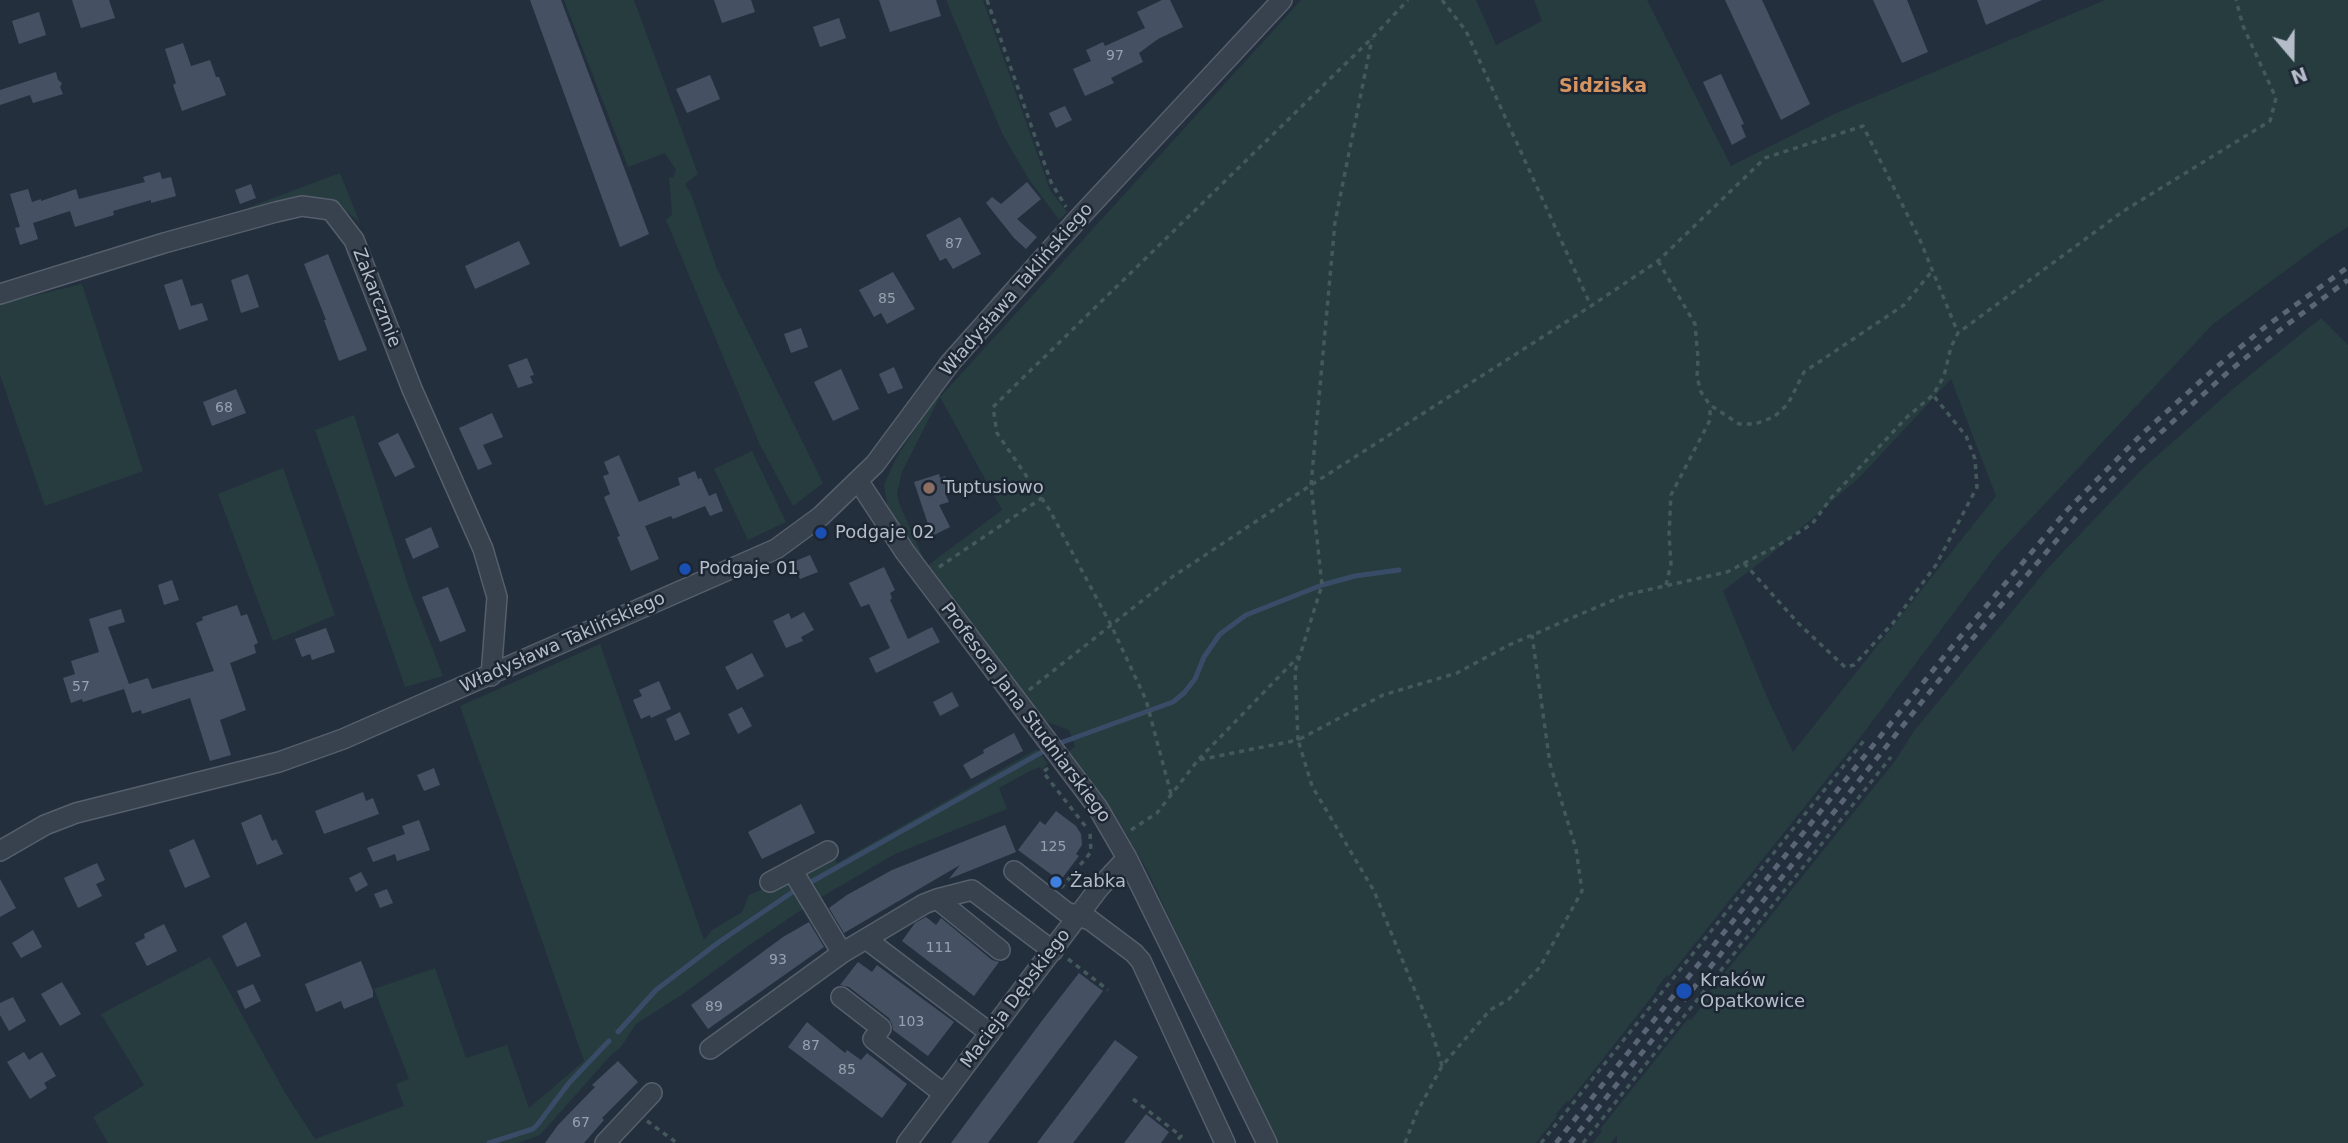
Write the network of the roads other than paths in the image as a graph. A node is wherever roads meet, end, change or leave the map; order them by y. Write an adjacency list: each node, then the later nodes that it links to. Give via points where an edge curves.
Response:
1 (1282, 0): 3 (street, Władysława Taklińskiego, via 950,363)
2 (0, 294): 4 (street, Zakarczmie, via 289,209 331,210 354,240 412,389 483,549 496,597)
3 (859, 482): 4 (street, Władysława Taklińskiego, via 776,549); 7 (street, Profesora Jana Studniarskiego, via 905,552 1098,807)
4 (491, 676): 5 (street, Władysława Taklińskiego, via 343,739 267,765 76,813)
5 (0, 850)
6 (828, 851): 8 (street)
7 (1127, 858): 12 (street, Macieja Dębskiego); 25 (street, Profesora Jana Studniarskiego)
8 (792, 870): 10 (street); 16 (street)
9 (1014, 871): 12 (street, via 1066,912)
10 (770, 882)
11 (937, 900): 13 (street); 14 (street); 15 (street, via 972,890)
12 (1079, 916): 15 (street, Macieja Dębskiego); 24 (street, via 1141,961)
13 (866, 939): 16 (street); 18 (street)
14 (1000, 950)
15 (1053, 951): 18 (street, Macieja Dębskiego)
16 (842, 953): 19 (street)
17 (841, 997): 21 (street, via 881,1028 873,1039)
18 (990, 1033): 21 (street, Macieja Dębskiego)
19 (710, 1049)
20 (652, 1093): 22 (street)
21 (944, 1094): 23 (street, Macieja Dębskiego)
22 (604, 1143)
23 (906, 1143)
24 (1224, 1143)
25 (1266, 1143)

